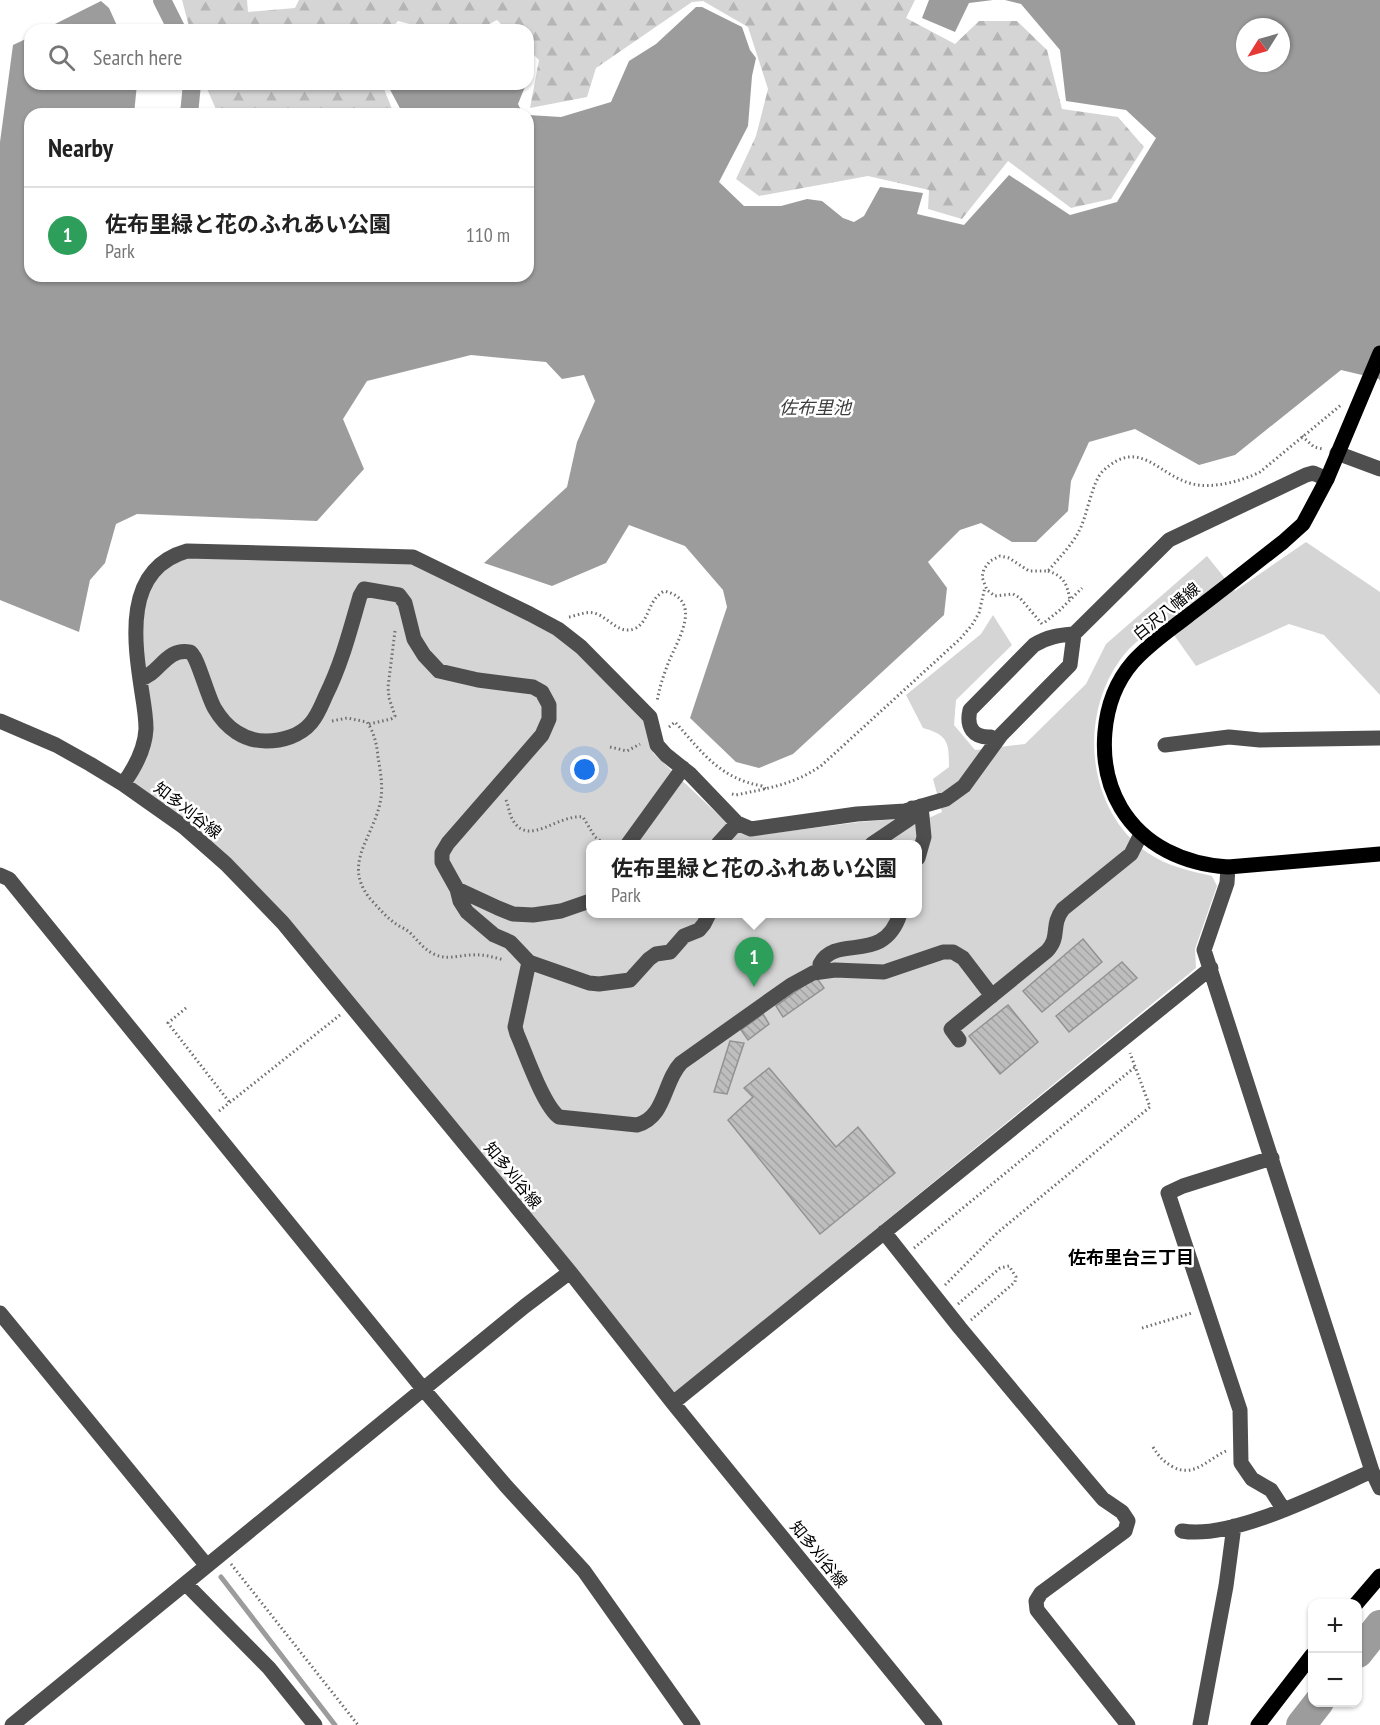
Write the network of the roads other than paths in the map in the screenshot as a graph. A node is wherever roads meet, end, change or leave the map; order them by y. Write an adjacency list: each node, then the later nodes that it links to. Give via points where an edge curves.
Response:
1 (1380, 353): 2 (main road, 白沢八幡線)
2 (1337, 453): 3 (street); 4 (main road, 白沢八幡線)
3 (1380, 469)
4 (1327, 479): 5 (street, via 1313,473 1305,476 1169,540); 15 (main road, 白沢八幡線, via 1303,524 1156,640 1121,679 1105,726 1107,774 1126,815)
5 (1074, 634): 9 (street, via 1070,665); 9 (street, via 1044,638 1034,645 970,710 968,718 975,733)
6 (140, 680): 11 (street, via 135,614 154,569 176,554 188,551 413,557 552,626 581,647 650,717 657,745); 12 (street, via 146,732 135,768); 23 (street, via 168,657 188,652 193,654 224,723 254,741 292,737 310,724 324,701 364,589 399,595 405,603 414,639 439,671 533,687 542,692 549,705 549,719 542,735 442,853 442,862)
7 (1, 725): 12 (street, 知多刈谷線, via 56,745)
8 (1380, 738): 10 (street, via 1228,737)
9 (996, 741): 13 (street, via 964,786 946,799)
10 (1165, 745)
11 (683, 768): 14 (street); 16 (street)
12 (123, 784): 34 (street, 知多刈谷線, via 184,827 283,923)
13 (917, 807): 14 (street, via 751,829); 18 (street, via 912,817); 19 (street)
14 (737, 823): 17 (street)
15 (1141, 834): 21 (main road, 白沢八幡線, via 1177,856 1209,866); 30 (street, via 1131,854 1063,909 1056,918 1053,944 1047,951)
16 (631, 840)
17 (722, 840)
18 (878, 840)
19 (922, 844)
20 (1380, 854): 21 (main road, 白沢八幡線)
21 (1228, 867): 28 (street, via 1227,883 1204,950)
22 (0, 875): 36 (street, via 9,879)
23 (456, 889): 24 (street, via 513,914 561,911); 27 (street, via 467,912 494,935 510,942)
24 (586, 901)
25 (707, 918): 27 (street, via 699,930 684,936 669,952 649,959 630,980 589,983)
26 (898, 918): 29 (street, via 881,941 830,953 820,964)
27 (529, 965): 29 (street, via 515,1027 547,1103 559,1117 637,1125 651,1118 681,1063 791,985)
28 (1211, 968): 32 (street); 33 (street)
29 (821, 971): 30 (street, via 884,972 953,952 963,958)
30 (992, 996): 31 (street, via 951,1029)
31 (959, 1040)
32 (1272, 1158): 38 (street); 40 (street, via 1168,1193 1240,1410 1241,1463 1252,1479 1271,1490)
33 (884, 1232): 37 (street); 52 (street, via 1086,1479 1128,1521 1125,1531 1041,1593 1036,1601 1037,1610)
34 (570, 1272): 36 (street); 37 (street, 知多刈谷線)
35 (0, 1313): 43 (street)
36 (424, 1390): 43 (street); 50 (street, via 584,1571)
37 (673, 1403): 51 (street, 知多刈谷線)
38 (1372, 1472): 39 (street); 40 (street)
39 (1380, 1488)
40 (1284, 1510): 41 (street)
41 (1234, 1526): 42 (street, via 1198,1534); 53 (street)
42 (1182, 1531)
43 (207, 1566): 45 (street)
44 (1380, 1576): 46 (main road)
45 (186, 1584): 48 (street); 49 (street, via 269,1668)
46 (1360, 1599)
47 (1308, 1660): 54 (main road)
48 (12, 1725)
49 (315, 1725)
50 (693, 1725)
51 (935, 1725)
52 (1128, 1725)
53 (1200, 1725)
54 (1258, 1725)

